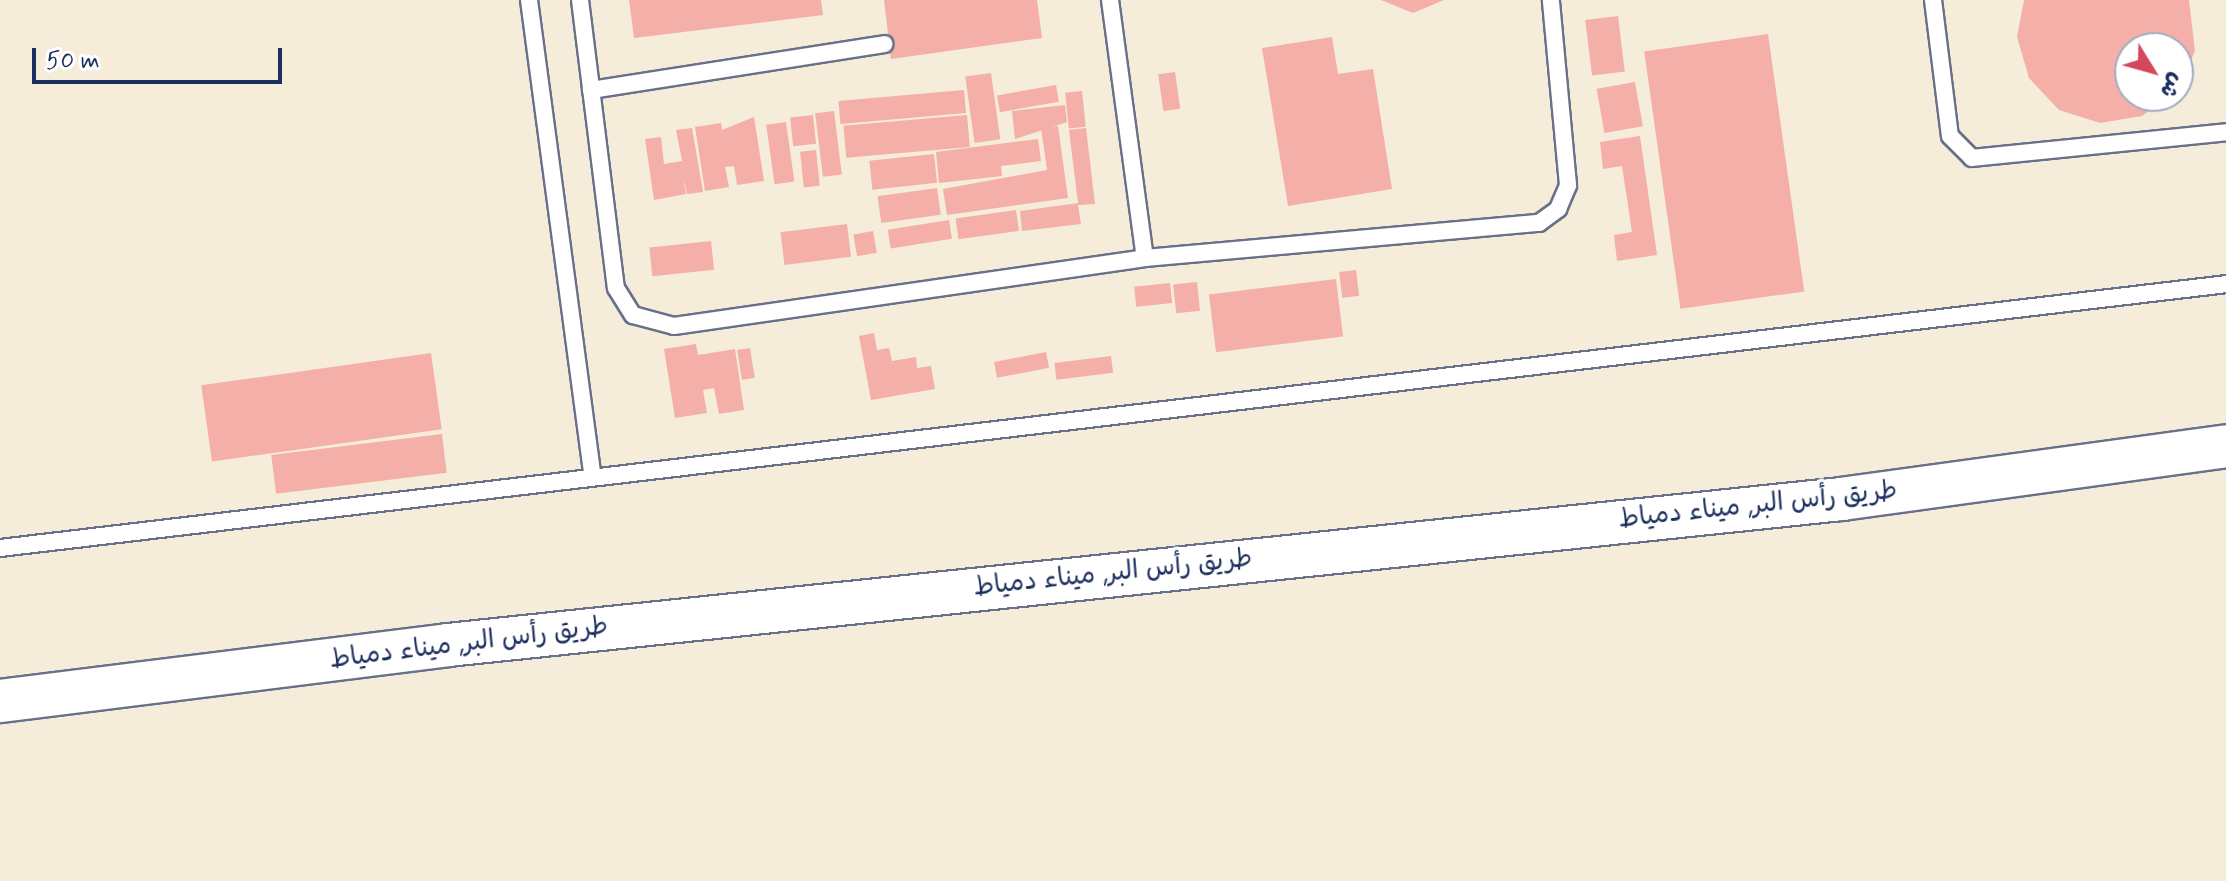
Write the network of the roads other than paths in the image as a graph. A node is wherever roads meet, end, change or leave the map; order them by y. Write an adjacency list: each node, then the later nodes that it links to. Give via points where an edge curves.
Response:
1 (529, 0): 12 (lane)
2 (580, 0): 7 (lane)
3 (1110, 0): 9 (lane)
4 (1551, 0): 9 (lane, via 1568,185 1558,209 1539,223)
5 (1933, 0): 8 (lane, via 1950,136 1972,158)
6 (884, 44): 7 (lane)
7 (591, 90): 9 (lane, via 616,288 633,315 674,326)
8 (2226, 132)
9 (1145, 258)
10 (2226, 284): 12 (lane)
11 (2226, 446): 14 (street, طريق رأس البر, ميناء دمياط, via 1827,500 448,645)
12 (592, 475): 13 (lane)
13 (0, 548)
14 (0, 701)

